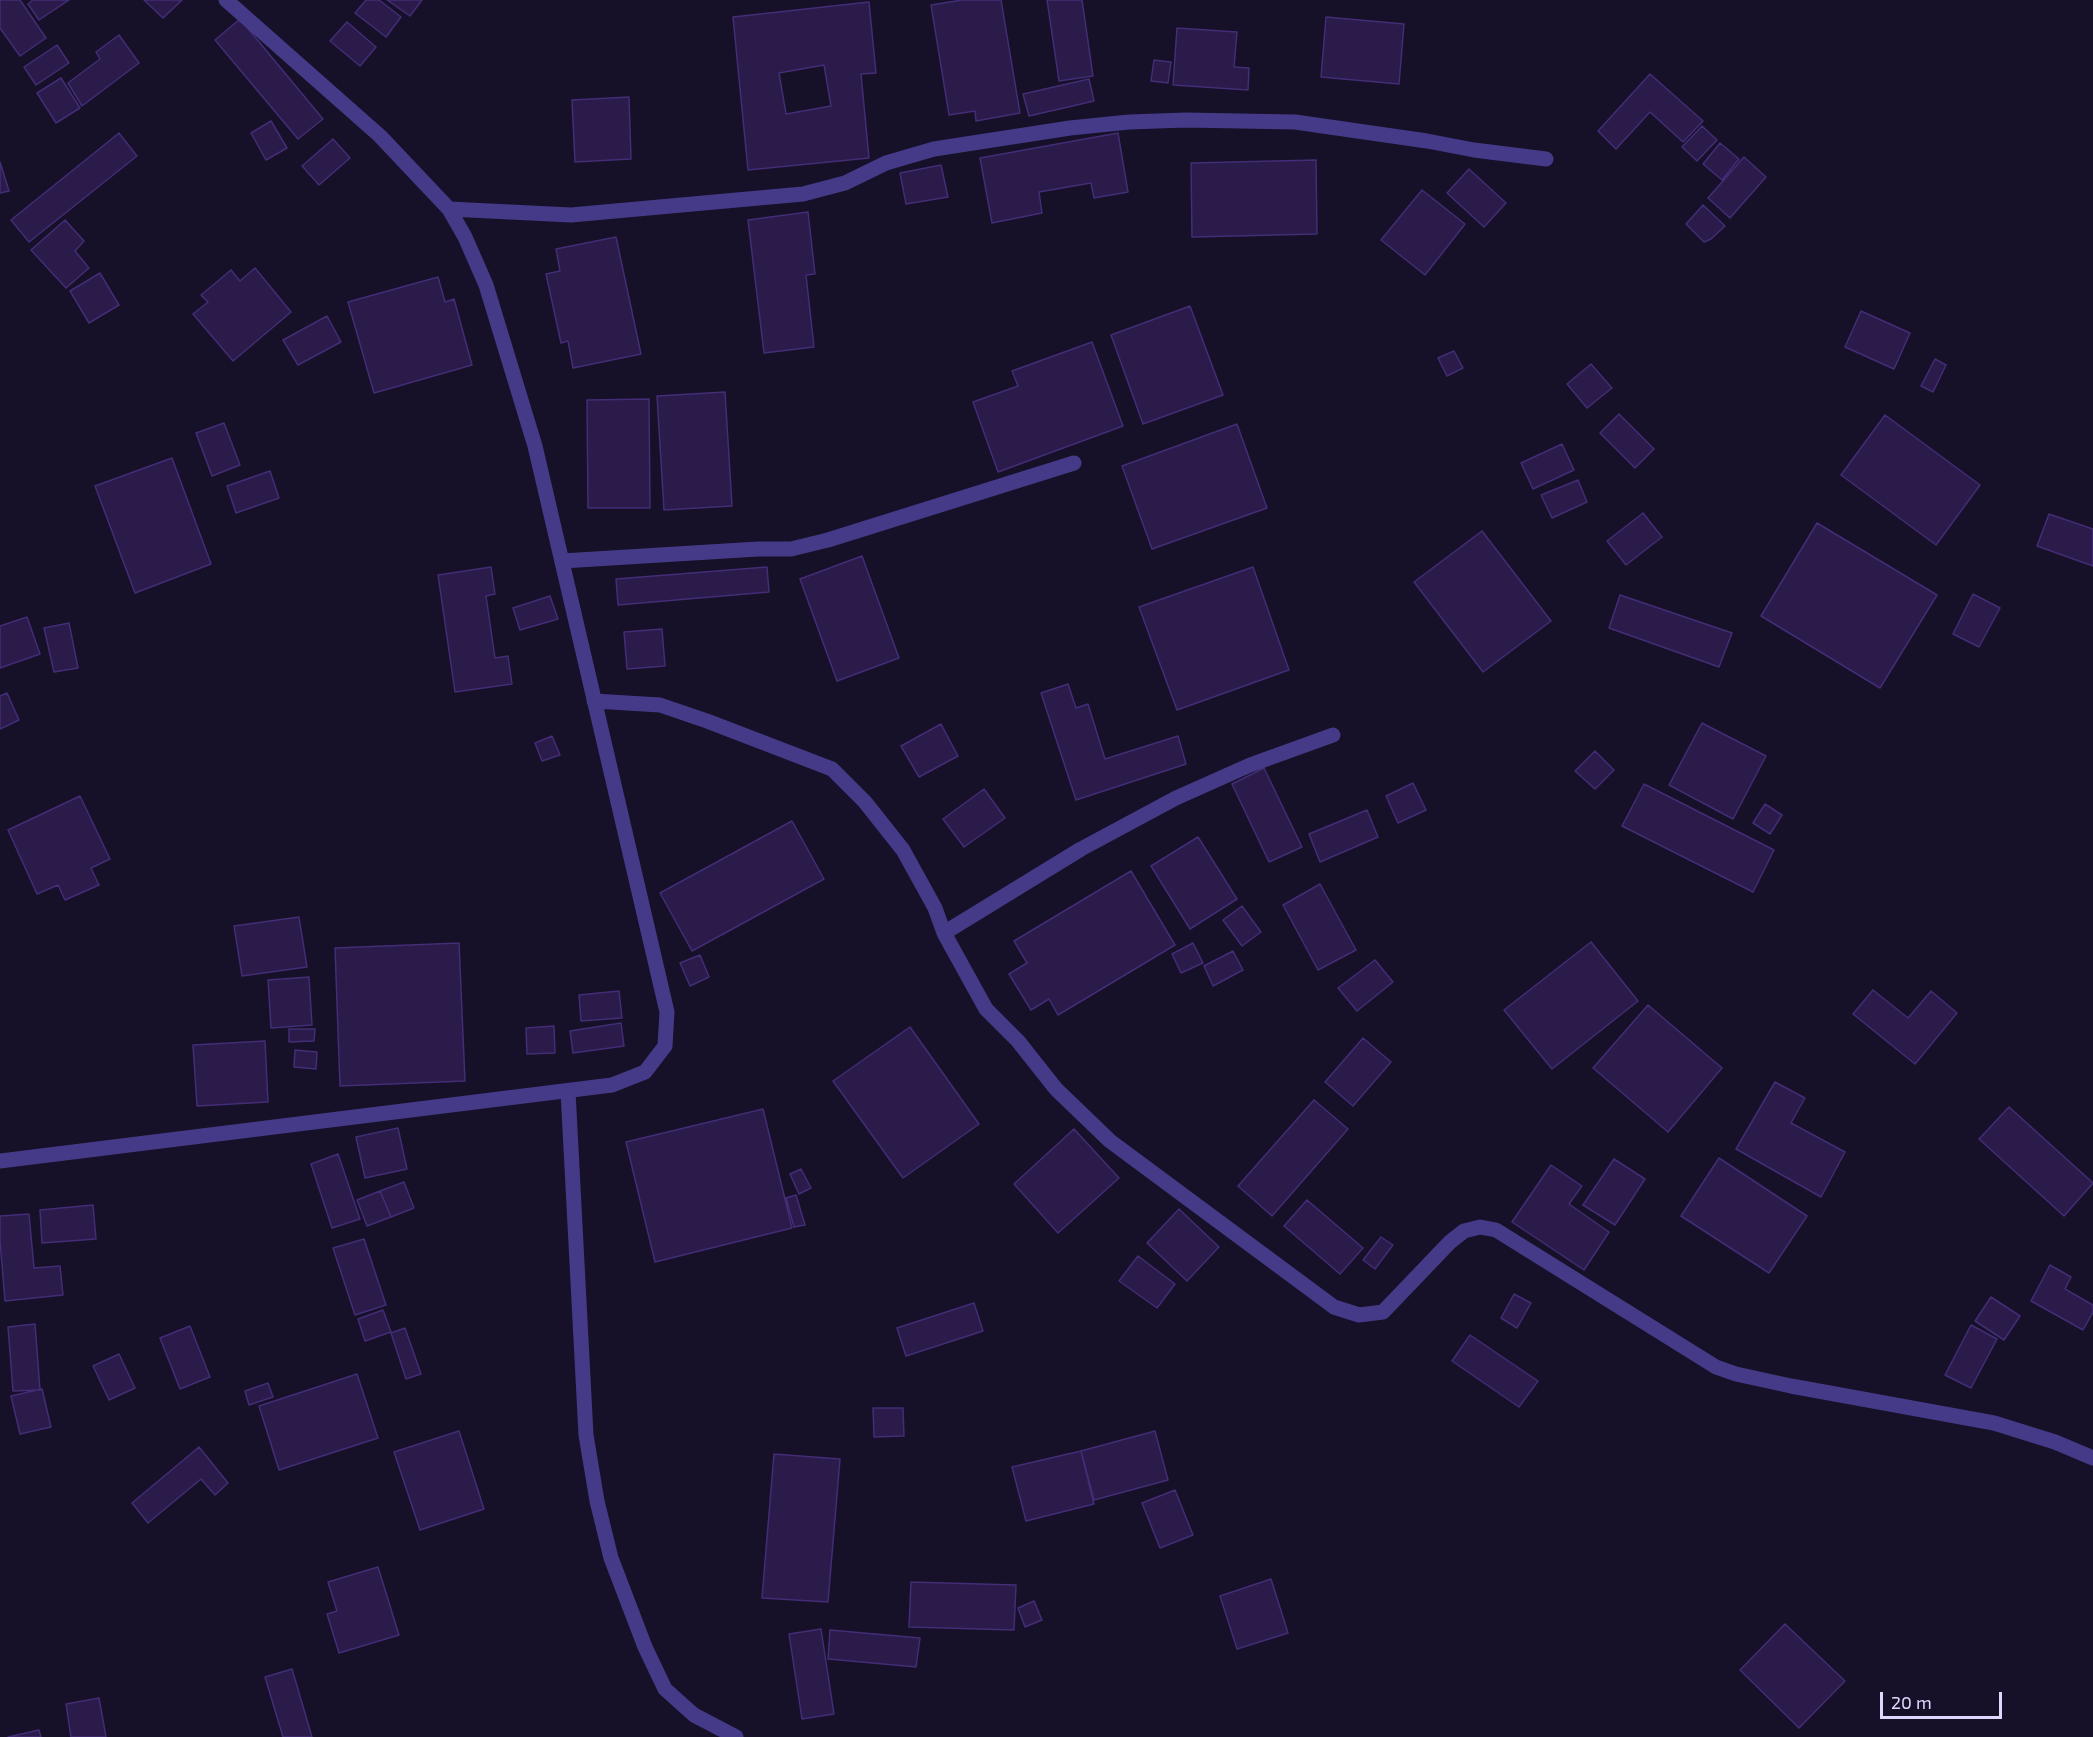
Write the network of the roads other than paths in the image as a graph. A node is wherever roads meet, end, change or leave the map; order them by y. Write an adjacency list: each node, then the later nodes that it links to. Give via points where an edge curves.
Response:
1 (226, 0): 3 (street, via 380,136)
2 (1546, 159): 3 (street, via 1295,122 1129,122 934,149 886,163 845,183 803,194 571,215)
3 (449, 209): 5 (street, via 486,285 535,446)
4 (1074, 463): 5 (street, via 791,549)
5 (562, 561): 6 (street)
6 (594, 701): 8 (street, via 660,705 832,769 865,802 903,850 935,908); 9 (street, via 667,1011 665,1046 645,1072 612,1085)
7 (1333, 735): 8 (street, via 1250,765 1176,798 1081,849)
8 (944, 933): 11 (street, via 986,1009 1018,1041 1056,1089 1110,1141 1334,1307 1359,1315 1383,1312 1464,1231 1480,1227 1496,1230 1716,1367 1791,1386 1994,1423)
9 (568, 1091): 10 (street); 12 (street, via 586,1436 611,1558 665,1689 694,1714)
10 (0, 1161)
11 (2093, 1458)
12 (736, 1737)

